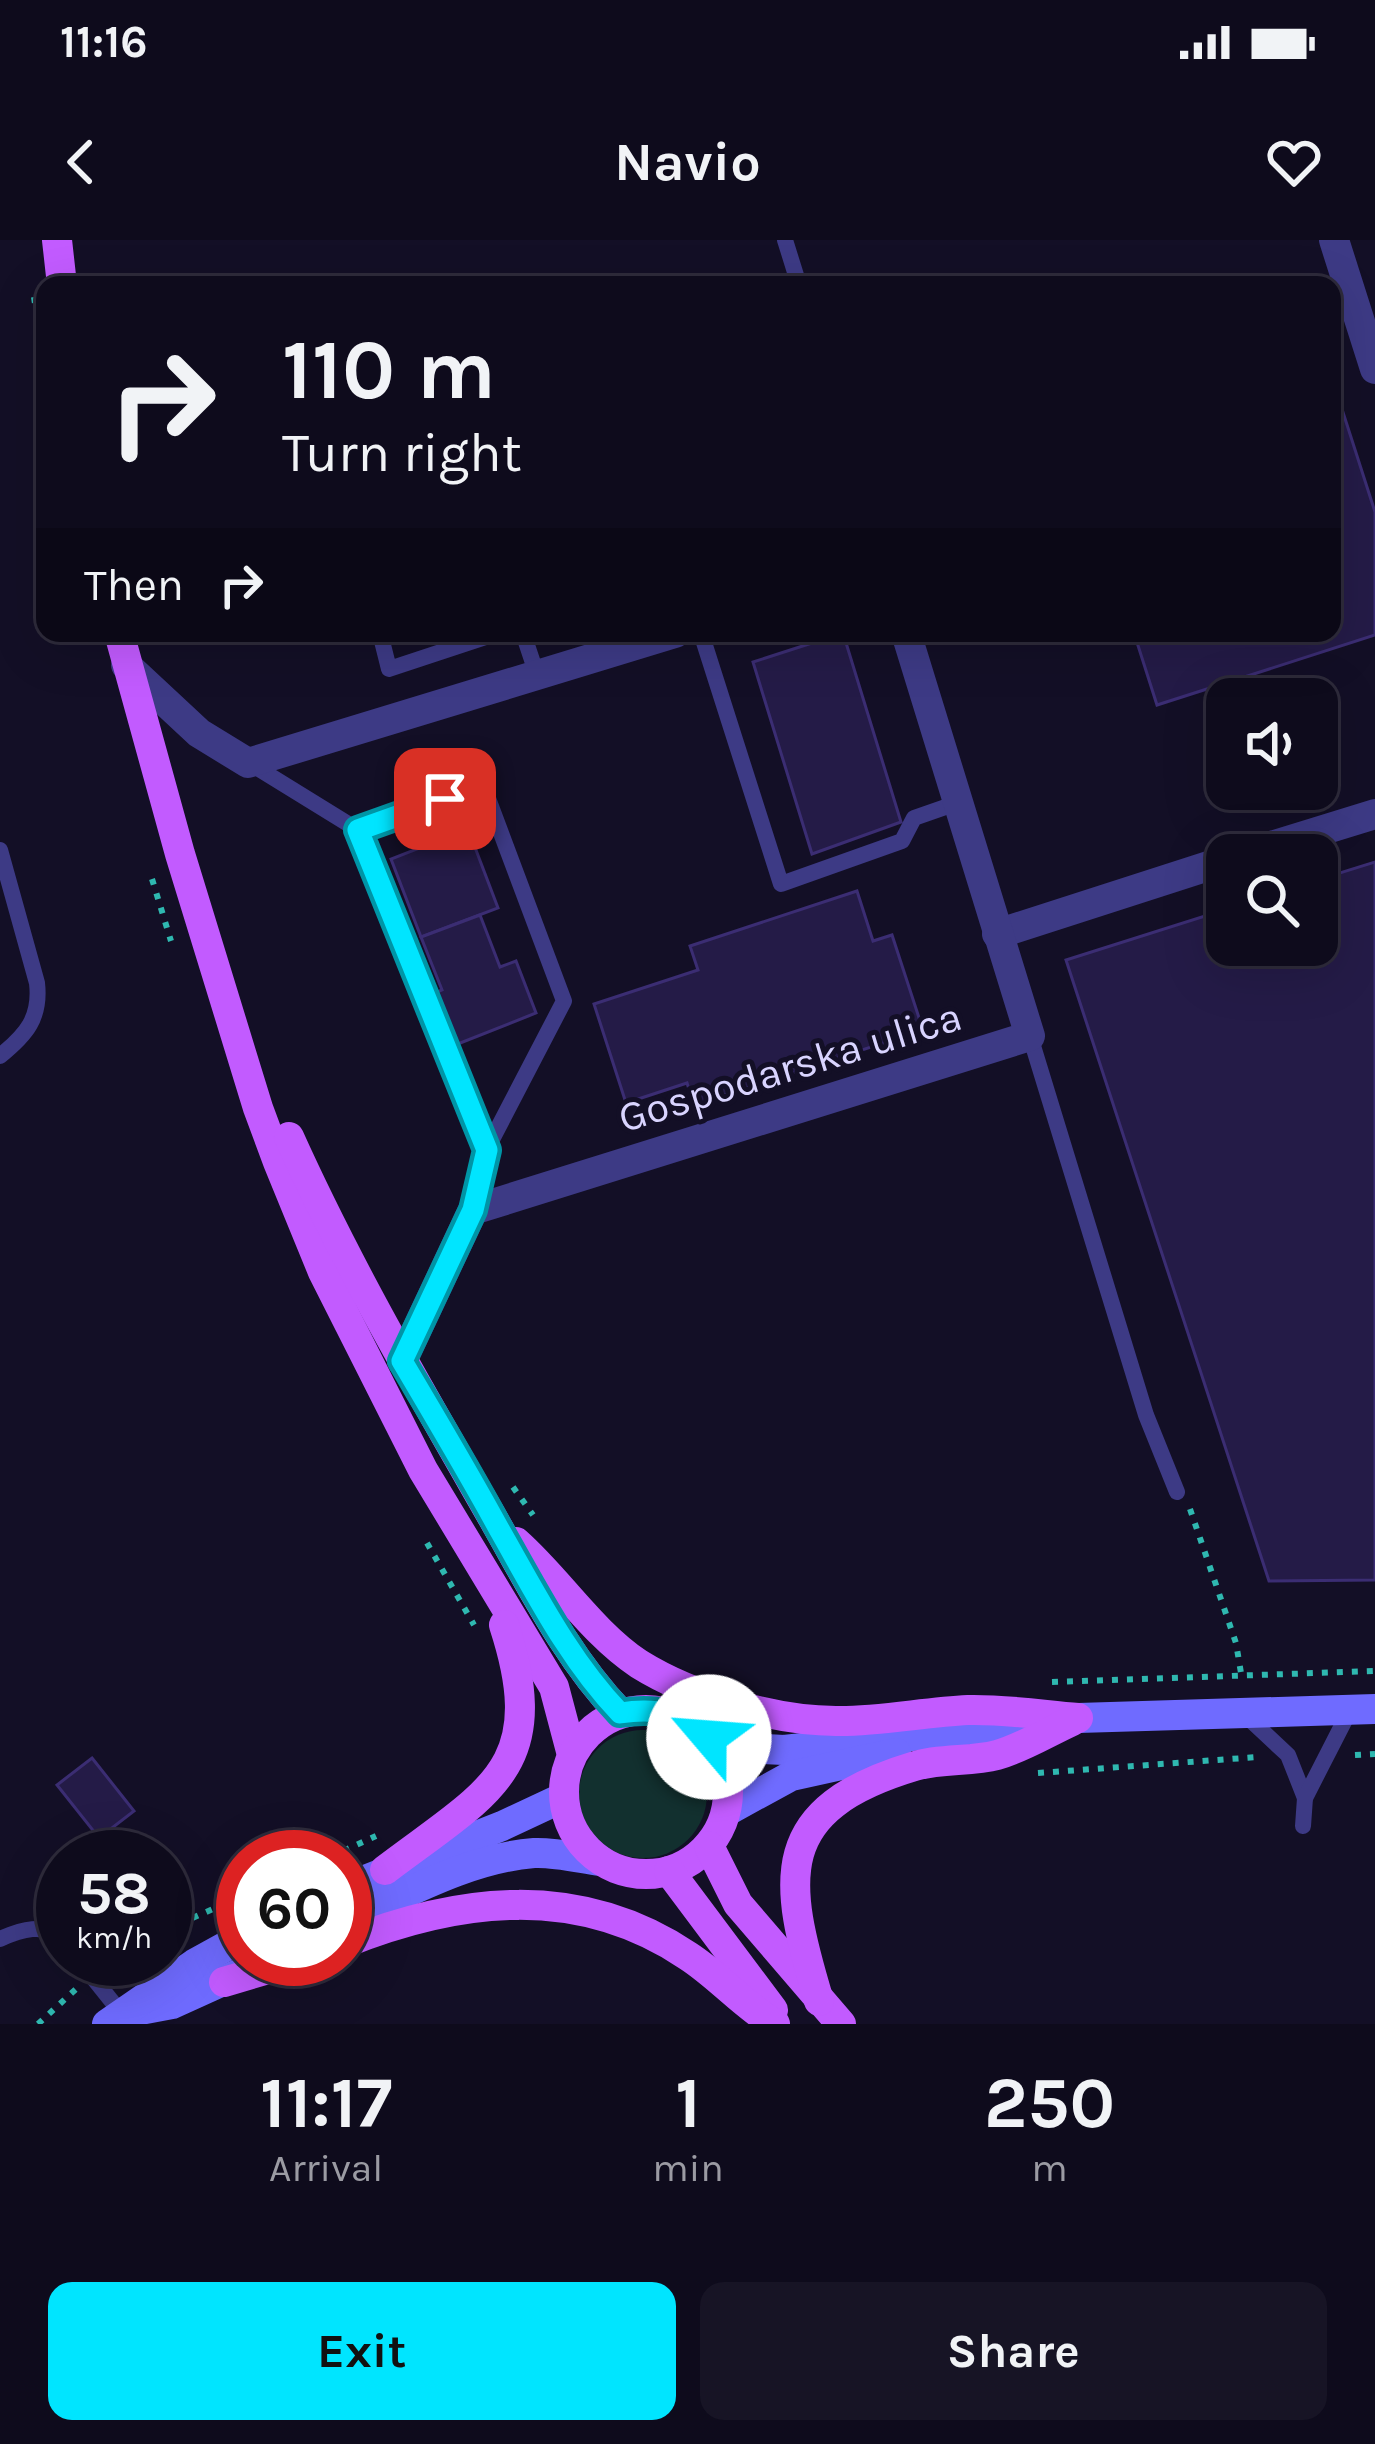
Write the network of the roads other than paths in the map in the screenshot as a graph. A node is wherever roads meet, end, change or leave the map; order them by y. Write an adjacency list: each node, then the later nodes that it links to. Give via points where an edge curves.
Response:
1 (57, 240): 4 (main road)
2 (784, 240): 5 (lane)
3 (1334, 240): 6 (street)
4 (49, 276)
5 (796, 276)
6 (1339, 276)
7 (1343, 305): 8 (street)
8 (1375, 369)
9 (121, 642): 16 (main road)
10 (382, 642): 11 (lane, via 389,669)
11 (471, 642)
12 (527, 642): 17 (lane)
13 (645, 642): 17 (street)
14 (704, 642): 19 (lane, via 782,884 902,841 914,818)
15 (909, 642): 19 (street, Gospodarska ulica)
16 (126, 664): 18 (street, via 199,733); 27 (main road)
17 (537, 675): 18 (street)
18 (248, 763): 21 (lane)
19 (957, 803): 25 (street, Gospodarska ulica)
20 (1375, 814): 22 (street)
21 (358, 830): 29 (lane); 29 (lane, via 483,785 564,1001)
22 (1310, 834)
23 (0, 850): 28 (lane, via 39,994 35,1019)
24 (1206, 867): 25 (street)
25 (997, 934): 26 (street, Gospodarska ulica)
26 (1030, 1036): 30 (street, Gospodarska ulica); 32 (lane)
27 (238, 1039): 31 (main road); 34 (main road, via 323,1272)
28 (0, 1056)
29 (487, 1150): 30 (lane)
30 (473, 1210): 31 (street)
31 (402, 1361): 33 (main road)
32 (1177, 1492)
33 (498, 1526): 36 (main road, via 582,1669); 38 (main road, via 612,1642 689,1690 838,1722 972,1710)
34 (487, 1580): 41 (main road, via 554,1687); 48 (main road, via 519,1681 515,1747 491,1787)
35 (1362, 1710): 37 (main road); 43 (lane)
36 (620, 1713): 40 (main road, via 668,1712); 41 (main road)
37 (1243, 1713): 38 (main road); 43 (lane, via 1288,1755)
38 (1078, 1718): 39 (main road); 58 (main road, via 996,1755 873,1781 816,1820 799,1855 793,1898)
39 (977, 1730): 40 (main road, via 784,1750); 44 (main road, via 791,1776)
40 (709, 1737): 44 (main road, via 729,1784)
41 (572, 1755): 42 (main road)
42 (564, 1797): 47 (main road, via 569,1822); 48 (main road)
43 (1305, 1798): 45 (lane)
44 (727, 1811): 46 (main road)
45 (1303, 1826)
46 (709, 1846): 49 (main road); 58 (main road, via 738,1904)
47 (601, 1861): 49 (main road, via 646,1875); 51 (main road, via 510,1857)
48 (385, 1870): 50 (main road)
49 (669, 1871): 60 (main road)
50 (372, 1876)
51 (372, 1910)
52 (36, 1928): 54 (lane)
53 (372, 1933): 60 (main road, via 476,1906 592,1914 689,1957)
54 (0, 1939)
55 (216, 1952): 59 (main road)
56 (216, 1985): 59 (main road)
57 (94, 1986): 59 (lane)
58 (819, 2001): 61 (main road)
59 (114, 2019)
60 (779, 2024)
61 (842, 2024)

